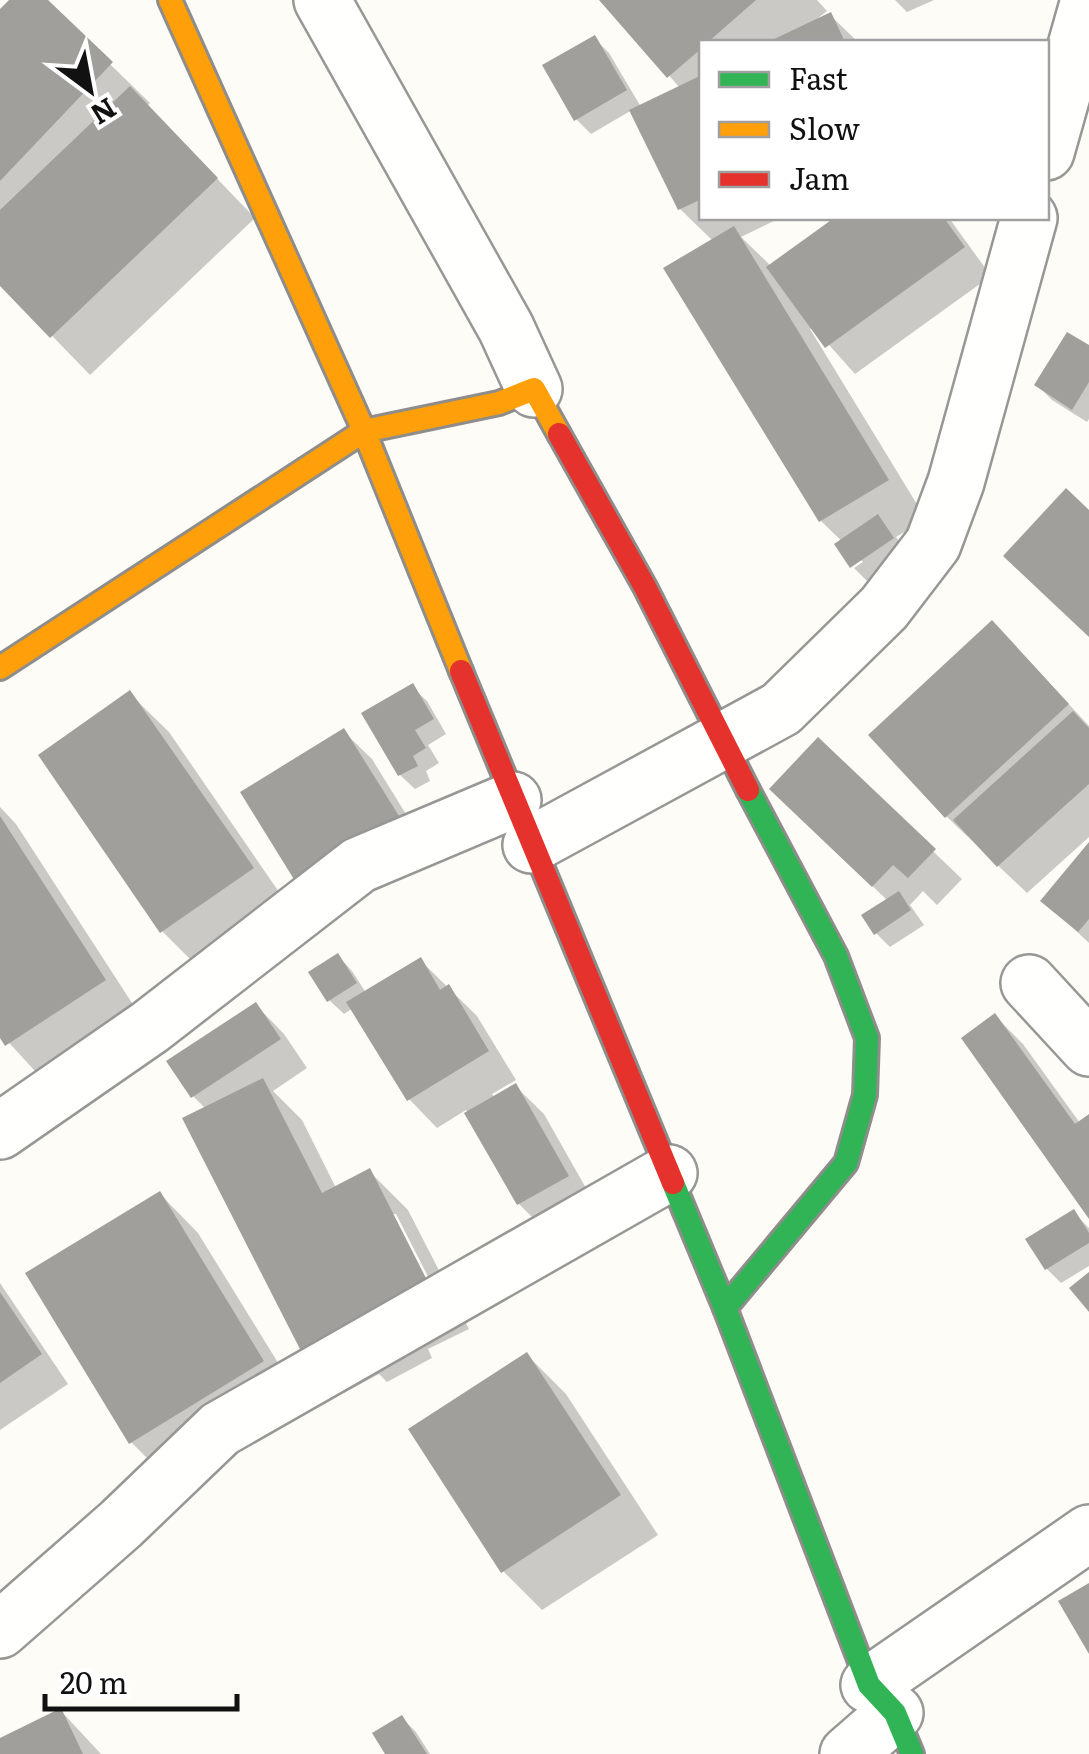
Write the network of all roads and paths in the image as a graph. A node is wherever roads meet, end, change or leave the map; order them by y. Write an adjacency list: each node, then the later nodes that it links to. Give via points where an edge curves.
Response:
1 (170, 0): 7 (street)
2 (322, 0): 6 (street)
3 (1088, 0): 4 (street)
4 (1063, 141)
5 (1027, 220): 9 (street, via 933,544 884,608 781,709)
6 (534, 389): 7 (street, via 499,404); 9 (street)
7 (364, 432): 8 (street); 10 (street)
8 (0, 668)
9 (722, 741): 10 (street); 15 (street, via 836,956 867,1038 865,1096 846,1163)
10 (522, 823): 13 (street, via 359,865 150,1027); 14 (street)
11 (1029, 983): 12 (street)
12 (1089, 1048)
13 (0, 1131)
14 (668, 1173): 15 (street); 17 (street, via 220,1429)
15 (726, 1308): 18 (street)
16 (1089, 1534): 18 (street)
17 (0, 1630)
18 (892, 1717): 19 (street)
19 (848, 1754)

